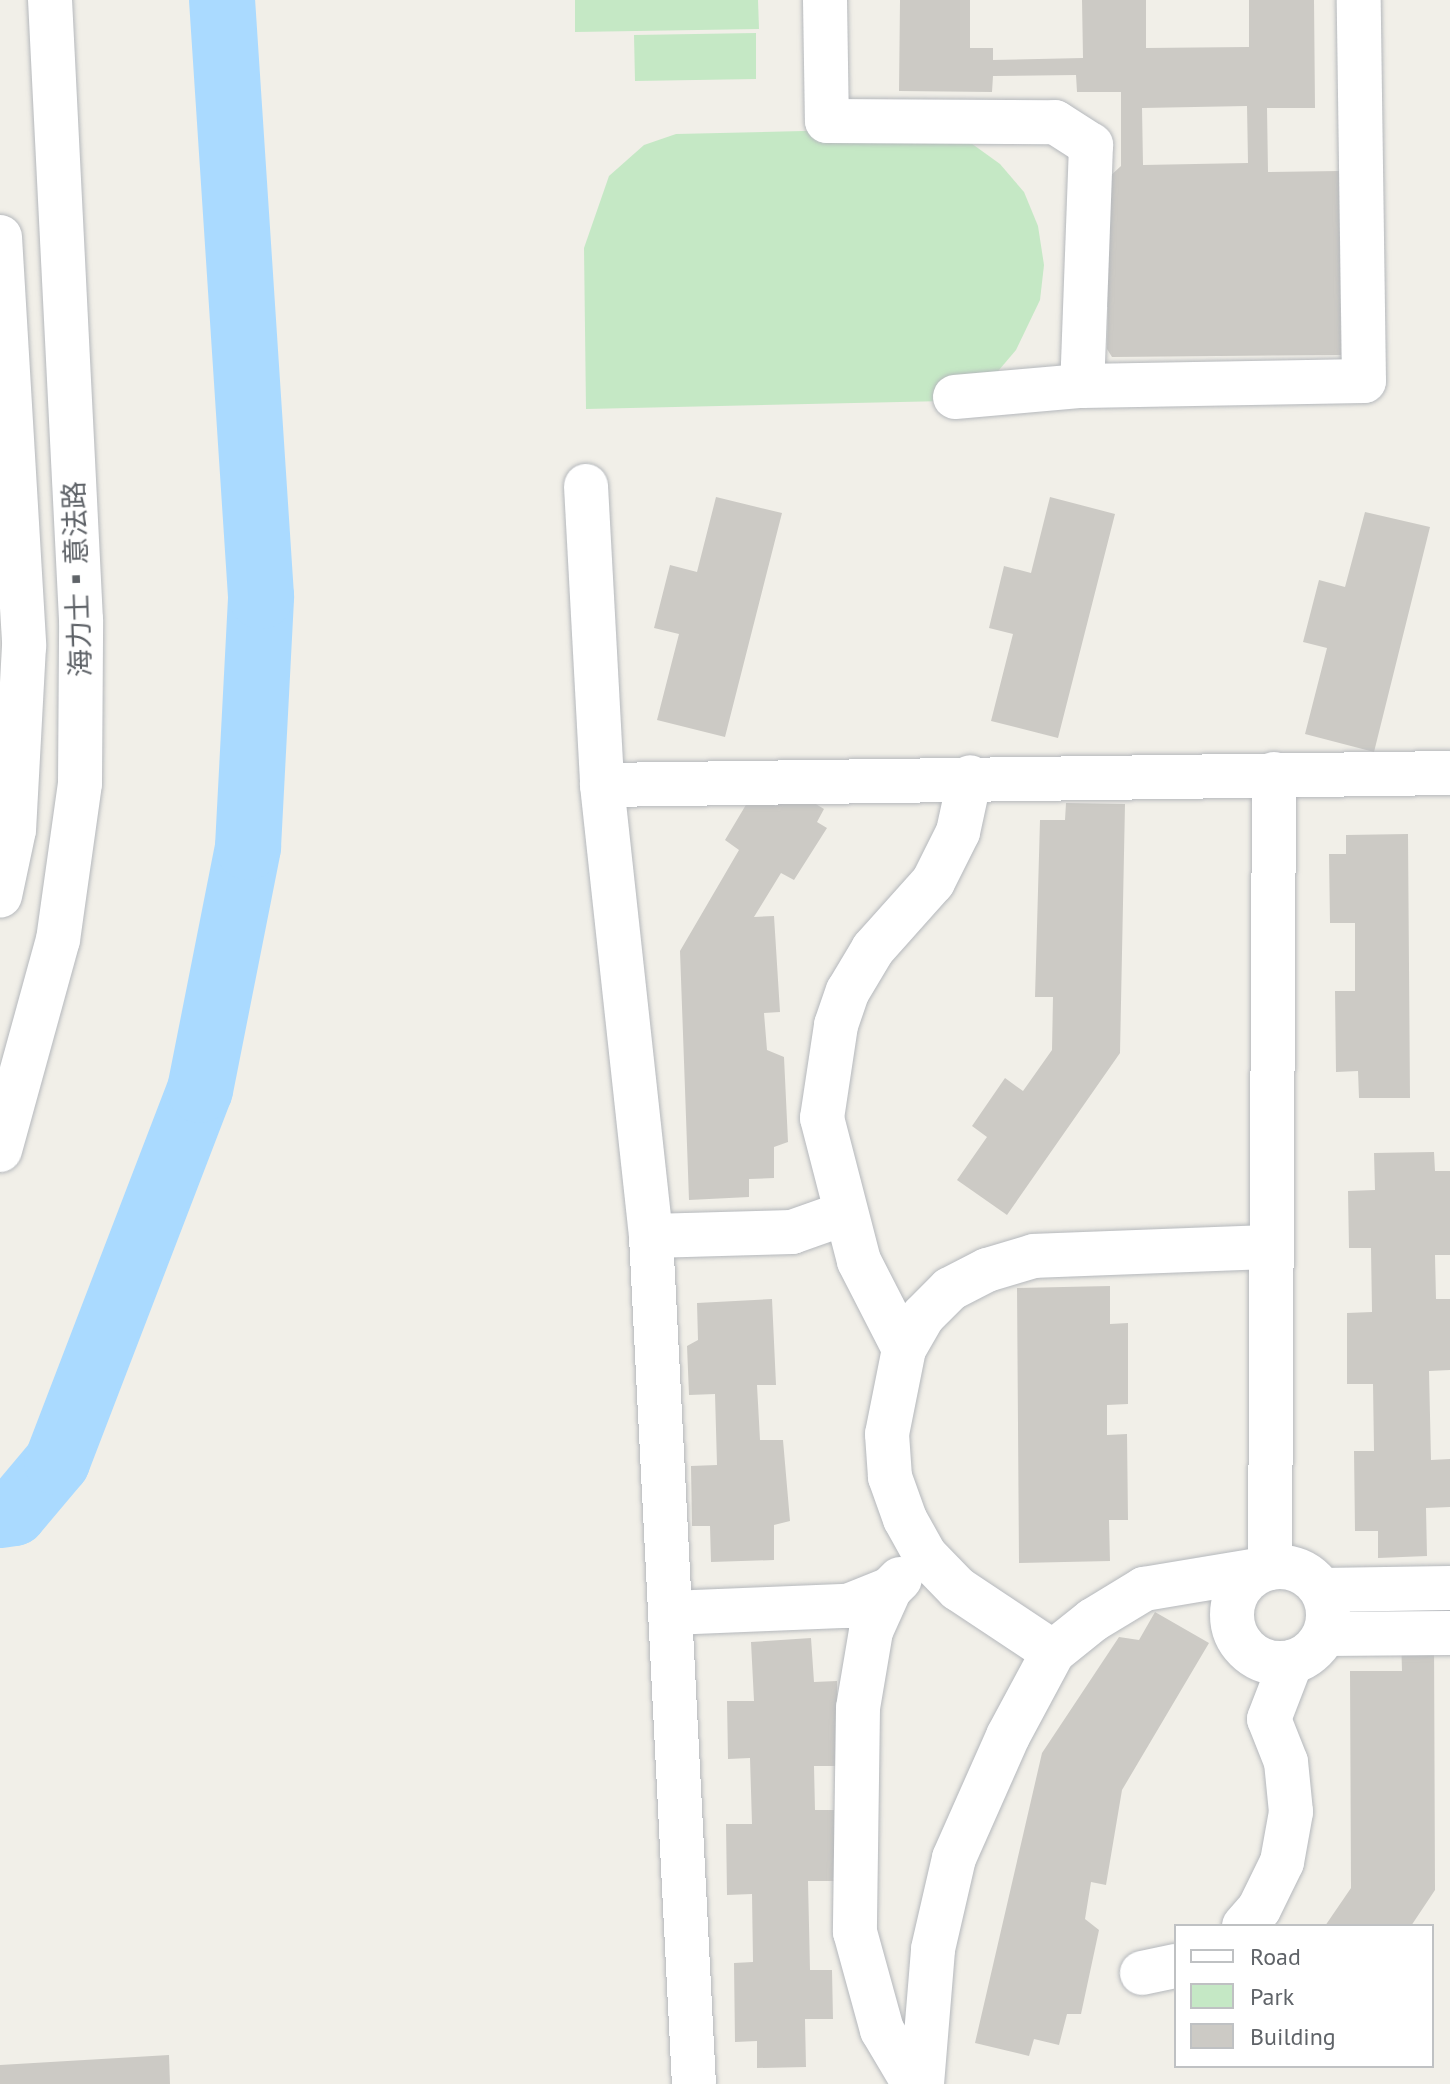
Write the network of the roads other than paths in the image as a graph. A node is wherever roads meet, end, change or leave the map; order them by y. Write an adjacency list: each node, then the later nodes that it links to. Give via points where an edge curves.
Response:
1 (50, 0): 13 (street, 海力士▪意法路, via 81,620 80,783 58,940)
2 (825, 0): 5 (street, via 827,121 1055,122 1091,145)
3 (1359, 0): 5 (street, via 1364,381)
4 (0, 237): 12 (street, via 24,646 14,830)
5 (1082, 386): 6 (street)
6 (955, 397)
7 (586, 486): 11 (street)
8 (1450, 773): 9 (street)
9 (1274, 774): 10 (street); 16 (street)
10 (970, 777): 11 (street); 14 (street, via 958,832 933,882 873,949 848,991 836,1025 822,1118)
11 (602, 785): 15 (street)
12 (0, 896)
13 (0, 1150)
14 (846, 1213): 15 (street, via 792,1232); 17 (street, via 859,1261)
15 (651, 1236): 23 (street)
16 (1272, 1247): 17 (street, via 1034,1256 987,1270 950,1289 923,1316); 19 (street)
17 (904, 1349): 18 (street, via 887,1434 890,1477)
18 (925, 1555): 21 (street); 26 (street, via 958,1589)
19 (1270, 1568): 22 (street, via 1299,1570); 26 (street, via 1144,1589); 27 (street, via 1242,1586 1232,1618 1236,1634 1252,1653 1274,1663)
20 (1450, 1588): 22 (street)
21 (890, 1589): 23 (street, via 848,1606); 30 (street, via 871,1631 858,1708 855,1932 882,2030)
22 (1322, 1590): 25 (street, via 1329,1619)
23 (670, 1613): 29 (street)
24 (1450, 1633): 25 (street)
25 (1325, 1634): 27 (street, via 1305,1657)
26 (1053, 1652): 31 (street, via 954,1858 933,1949)
27 (1291, 1662): 28 (street, via 1269,1719 1286,1762 1291,1812 1282,1862)
28 (1246, 1924)
29 (694, 2084)
30 (914, 2084)
31 (922, 2084)

